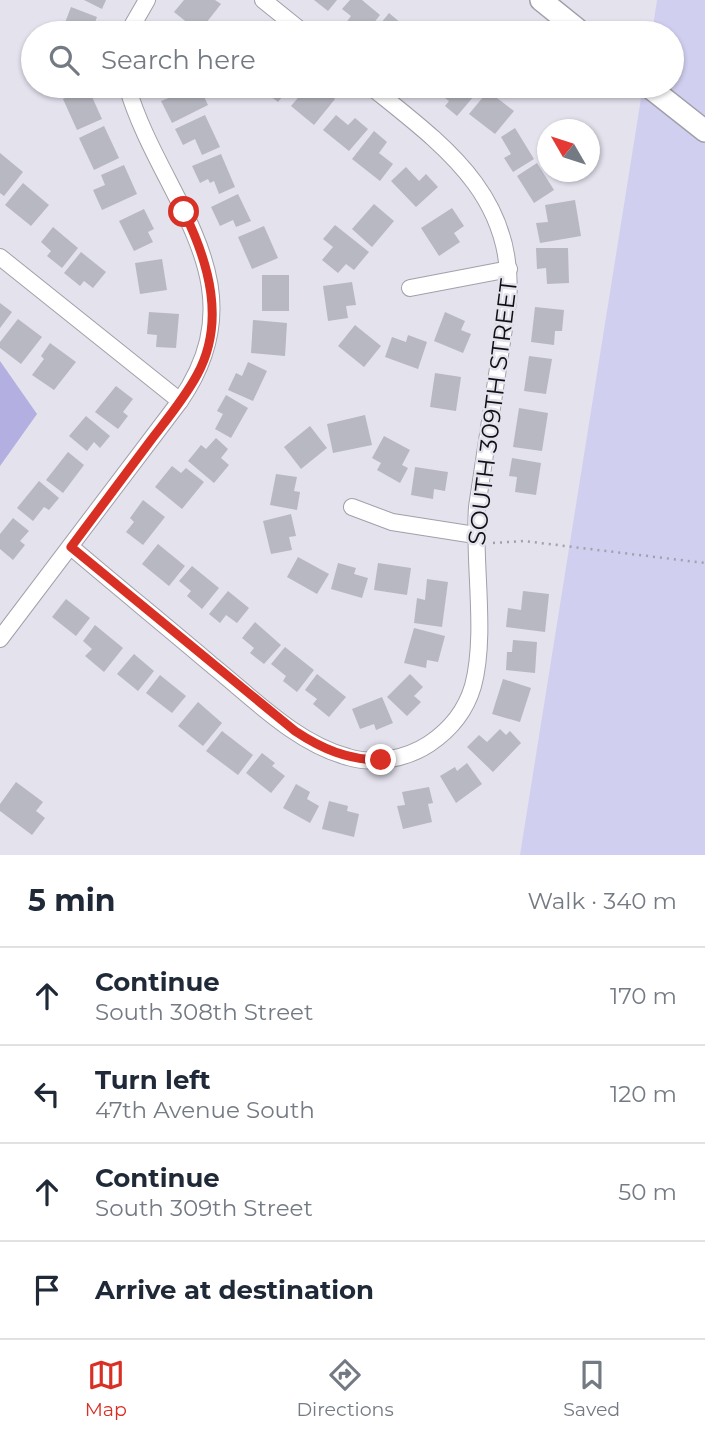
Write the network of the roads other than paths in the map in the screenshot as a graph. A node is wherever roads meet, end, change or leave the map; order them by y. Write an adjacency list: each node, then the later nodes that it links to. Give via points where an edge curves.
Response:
1 (146, 0): 4 (street)
2 (263, 0): 5 (street)
3 (541, 0): 6 (main road)
4 (135, 21)
5 (289, 21)
6 (567, 21)
7 (132, 98): 14 (street, via 202,250 210,284 209,343 199,373)
8 (385, 98): 12 (street, SOUTH 309TH STREET, via 451,153 474,179 503,237)
9 (663, 98): 10 (main road)
10 (705, 131)
11 (0, 257): 14 (street)
12 (509, 270): 13 (street); 16 (street, SOUTH 309TH STREET)
13 (410, 288)
14 (180, 401): 17 (street)
15 (352, 507): 16 (street, via 392,522)
16 (476, 539): 17 (street, SOUTH 309TH STREET, via 476,673 460,714 426,746 395,758 356,760 323,748 277,718)
17 (71, 547): 18 (street)
18 (0, 639)

